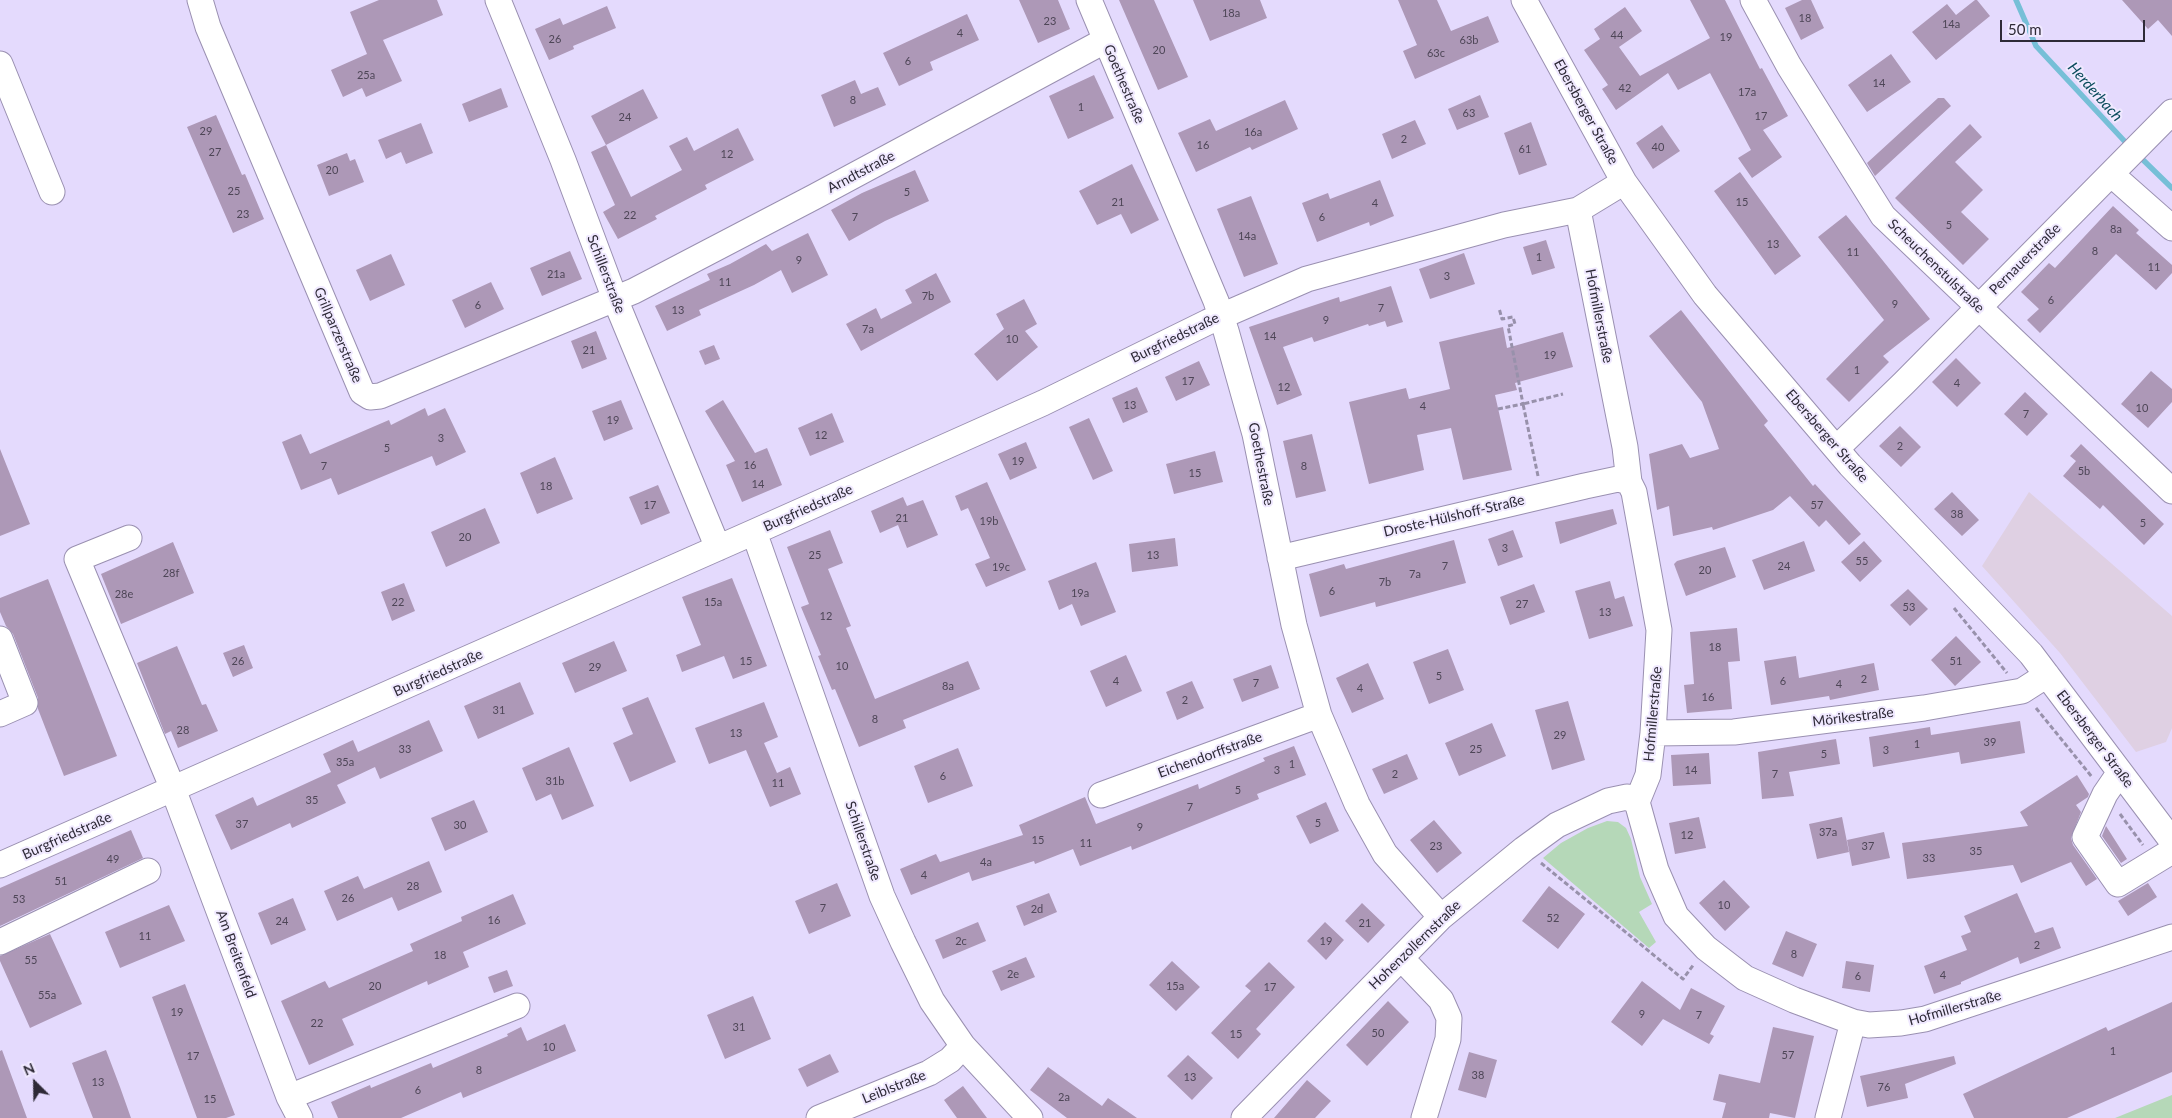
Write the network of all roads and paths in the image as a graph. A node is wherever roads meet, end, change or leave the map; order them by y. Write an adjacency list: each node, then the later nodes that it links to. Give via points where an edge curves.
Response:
1 (200, 0): 14 (street, Grillparzerstraße, via 208,27 362,392 370,397 380,396)
2 (498, 0): 14 (street, Schillerstraße, via 563,160)
3 (1089, 0): 6 (street, Goethestraße)
4 (1524, 0): 10 (street, Ebersberger Straße)
5 (1753, 0): 15 (street, Scheuchenstulstraße, via 1789,66 1883,216)
6 (1106, 40): 14 (street, Arndtstraße); 17 (street, Goethestraße)
7 (0, 64): 11 (street)
8 (2172, 112): 9 (street, Pernauerstraße)
9 (2115, 169): 13 (street); 15 (street, Pernauerstraße)
10 (1624, 182): 12 (street, Burgfriedstraße); 21 (street, Ebersberger Straße, via 1705,295)
11 (52, 192)
12 (1578, 210): 17 (street, Burgfriedstraße, via 1504,225 1307,279); 22 (street, Hofmillerstraße, via 1625,447)
13 (2172, 228)
14 (614, 299): 27 (street, Schillerstraße)
15 (1978, 307): 21 (street, Pernauerstraße); 23 (street, Scheuchenstulstraße)
16 (1499, 308): 19 (path, via 1502,319 1513,317 1515,324 1508,326)
17 (1221, 316): 25 (street, Burgfriedstraße, via 1043,403); 28 (street, Goethestraße, via 1256,434)
18 (1563, 394): 19 (path)
19 (1523, 404): 20 (path); 24 (path)
20 (1498, 409)
21 (1836, 448): 31 (street, Ebersberger Straße)
22 (1629, 482): 24 (street, Droste-Hülshoff-Straße, via 1618,479); 35 (street, Hofmillerstraße, via 1634,492 1660,630)
23 (2172, 491)
24 (1542, 496): 28 (street, Droste-Hülshoff-Straße)
25 (754, 532): 27 (street, Burgfriedstraße); 53 (street, Schillerstraße, via 882,896 932,1001)
26 (129, 538): 37 (street, Am Breitenfeld, via 77,559)
27 (718, 548): 37 (street, Burgfriedstraße)
28 (1280, 558): 34 (street, Goethestraße)
29 (1950, 604): 32 (path)
30 (0, 639): 33 (street, via 25,703)
31 (2048, 675): 32 (street, Mörikestraße); 36 (street, Ebersberger Straße)
32 (2022, 691): 35 (street, Mörikestraße, via 1924,708 1734,732); 38 (path)
33 (0, 714)
34 (1319, 716): 39 (street, Eichendorffstraße); 46 (street, Goethestraße, via 1357,804 1385,854)
35 (1653, 733): 40 (street, Hofmillerstraße, via 1648,775)
36 (2120, 772): 38 (street); 41 (street, Ebersberger Straße)
37 (173, 788): 44 (street, Burgfriedstraße); 54 (street, Am Breitenfeld)
38 (2105, 794): 43 (path); 43 (street, via 2085,837 2118,884)
39 (1101, 795)
40 (1637, 802): 42 (street, Hohenzollernstraße, via 1627,797 1608,801 1557,825); 49 (street, Hofmillerstraße, via 1656,870 1676,916)
41 (2172, 841)
42 (1524, 849): 46 (street, Hohenzollernstraße); 49 (path, via 1683,979)
43 (2164, 856)
44 (0, 865)
45 (148, 871): 48 (street)
46 (1441, 917): 50 (street, Hohenzollernstraße)
47 (2172, 937): 52 (street, Hofmillerstraße, via 1925,1019 1869,1025)
48 (0, 942)
49 (1706, 948): 52 (street, Hofmillerstraße, via 1745,978)
50 (1400, 958): 57 (street, Hohenzollernstraße); 58 (street, via 1441,1000 1449,1018 1448,1039)
51 (517, 1006): 54 (street)
52 (1854, 1022): 59 (street)
53 (963, 1046): 55 (street, Leiblstraße, via 950,1060 929,1074); 56 (street, Schillerstraße)
54 (291, 1111)
55 (819, 1118)
56 (1030, 1118)
57 (1244, 1118)
58 (1424, 1118)
59 (1828, 1118)

